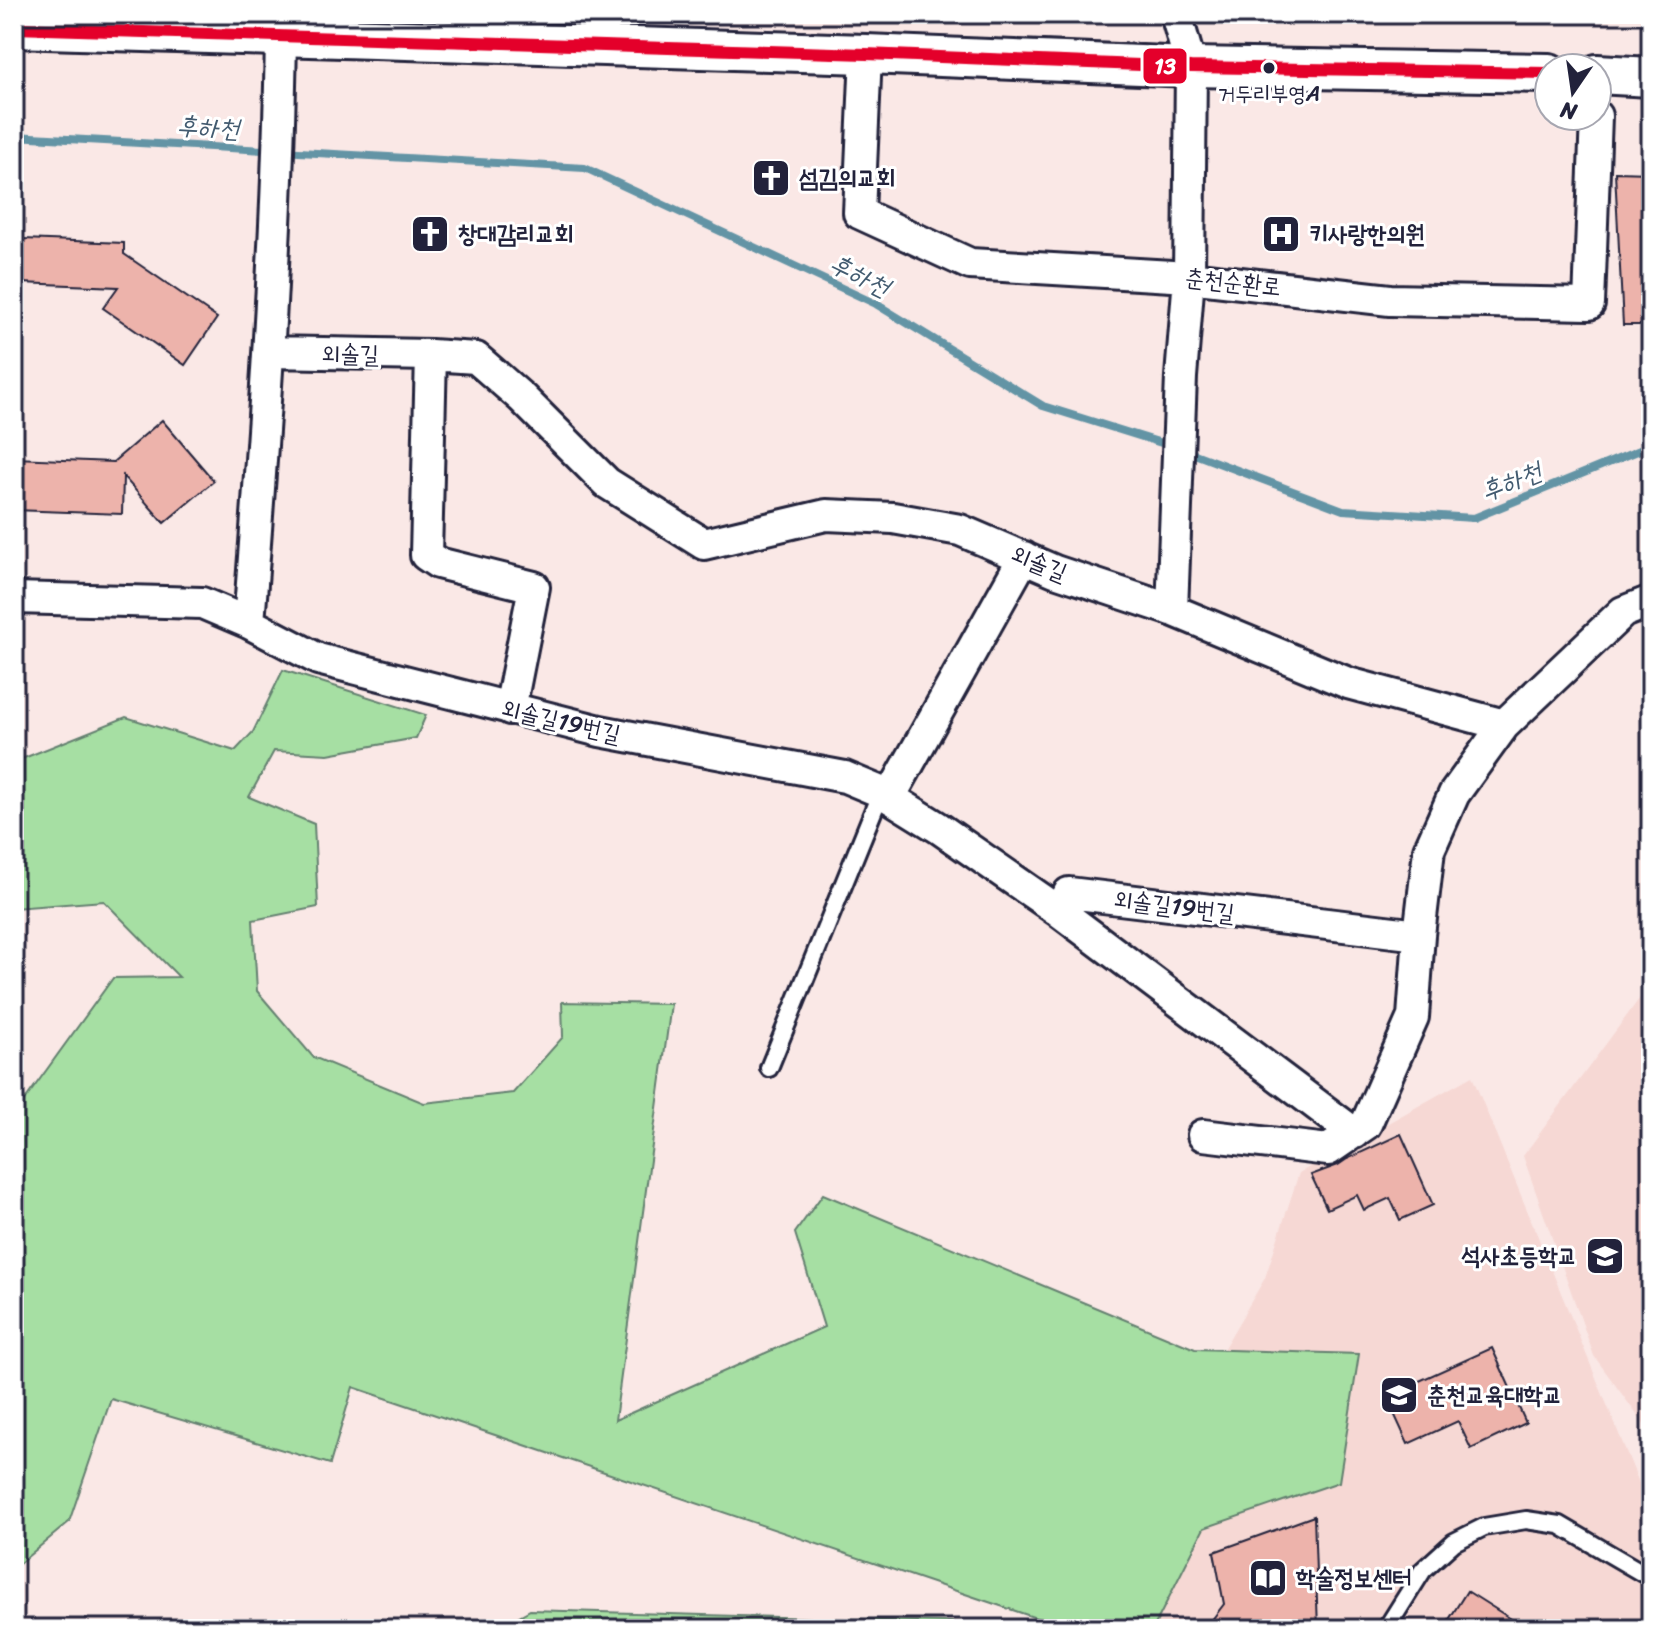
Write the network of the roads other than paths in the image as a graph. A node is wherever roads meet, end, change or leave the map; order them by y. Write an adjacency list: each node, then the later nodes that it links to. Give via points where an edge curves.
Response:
1 (1176, 14): 5 (street)
2 (280, 25): 3 (street); 4 (street); 11 (street)
3 (14, 28)
4 (866, 54): 5 (street); 10 (street, 춘천순환로, via 859,213 970,264)
5 (1191, 67): 6 (street); 10 (street)
6 (1533, 73)
7 (1613, 75): 8 (street)
8 (1651, 77)
9 (1595, 132): 10 (street, 춘천순환로, via 1589,304 1390,300)
10 (1189, 277): 16 (street)
11 (269, 352): 12 (street, 외솔길); 17 (street)
12 (431, 355): 13 (street, 외솔길, via 476,358 607,483 704,544 826,515 893,518 960,530); 18 (street, via 426,555 438,563 534,587)
13 (1024, 557): 16 (street, 외솔길); 20 (street)
14 (14, 598): 17 (street, 외솔길19번길, via 202,603)
15 (1651, 601): 19 (street, via 1623,612)
16 (1172, 610): 19 (street, 외솔길, via 1348,683)
17 (249, 623): 18 (street, 외솔길19번길, via 318,659)
18 (510, 709): 20 (street, 외솔길19번길, via 845,777)
19 (1504, 725): 22 (street, via 1454,794 1429,850)
20 (885, 795): 21 (street, 외솔길19번길); 23 (lane)
21 (1060, 912): 22 (street, 외솔길19번길, via 1069,893); 24 (street)
22 (1419, 935): 24 (street, via 1413,1017 1366,1124)
23 (769, 1068)
24 (1354, 1133): 25 (street, via 1328,1150)
25 (1203, 1135)
26 (1651, 1578): 27 (lane, via 1560,1525 1526,1520 1484,1527 1454,1542 1423,1570)
27 (1386, 1629)

